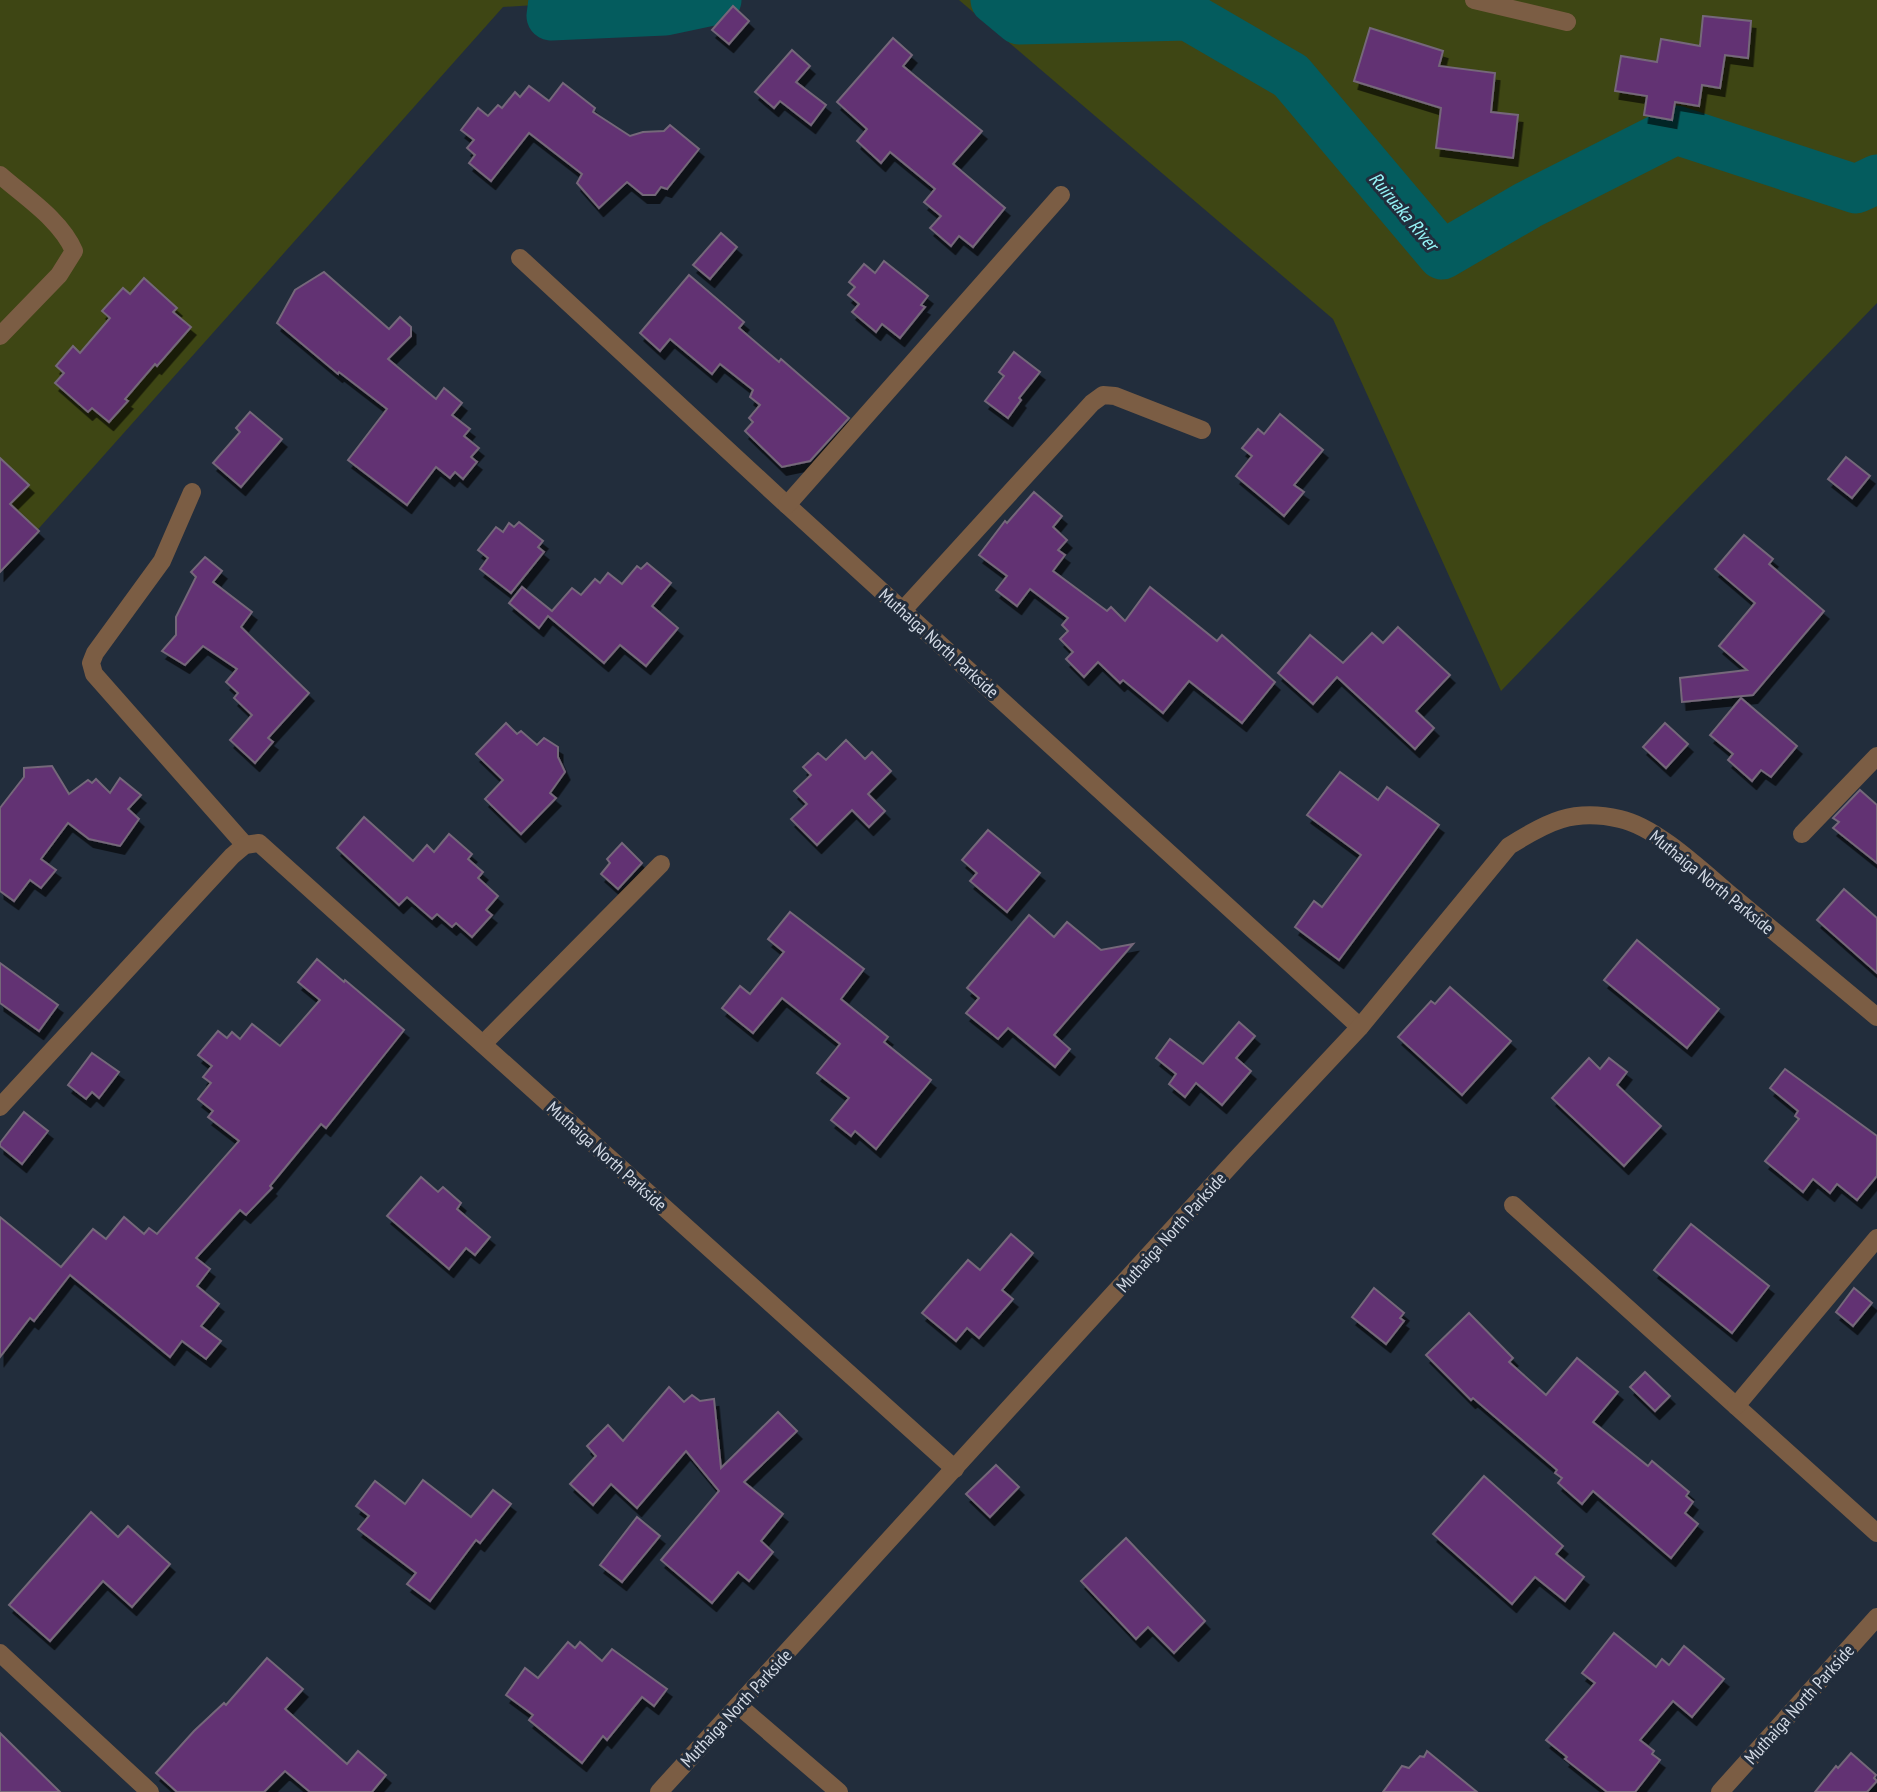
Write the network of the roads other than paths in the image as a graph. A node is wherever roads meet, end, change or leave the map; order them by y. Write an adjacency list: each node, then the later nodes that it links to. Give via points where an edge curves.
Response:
1 (1474, 0): 2 (street)
2 (1567, 22)
3 (0, 175): 6 (street, via 60,228 74,251 59,275)
4 (1061, 195): 9 (street)
5 (520, 258): 9 (street, Muthaiga North Parkside)
6 (0, 336)
7 (1202, 430): 10 (street, via 1103,395)
8 (192, 492): 13 (street, Muthaiga North Parkside, via 162,561 91,663 94,674)
9 (787, 505): 10 (street, Muthaiga North Parkside)
10 (903, 610): 16 (street, Muthaiga North Parkside)
11 (1877, 756): 12 (street)
12 (1802, 834)
13 (252, 844): 17 (street, Muthaiga North Parkside); 18 (street, via 232,856)
14 (661, 864): 17 (street)
15 (1877, 1017): 16 (street, Muthaiga North Parkside, via 1649,830 1621,819 1589,815 1541,826 1509,846)
16 (1360, 1027): 22 (street, Muthaiga North Parkside)
17 (483, 1044): 22 (street, Muthaiga North Parkside)
18 (0, 1107)
19 (1513, 1205): 21 (street)
20 (1877, 1238): 21 (street)
21 (1736, 1406): 23 (street)
22 (955, 1469): 26 (street, Muthaiga North Parkside)
23 (1877, 1533)
24 (1877, 1617): 30 (street, Muthaiga North Parkside)
25 (0, 1653): 27 (street)
26 (739, 1706): 28 (street, Muthaiga North Parkside); 29 (street)
27 (149, 1792)
28 (659, 1792)
29 (839, 1792)
30 (1720, 1792)

